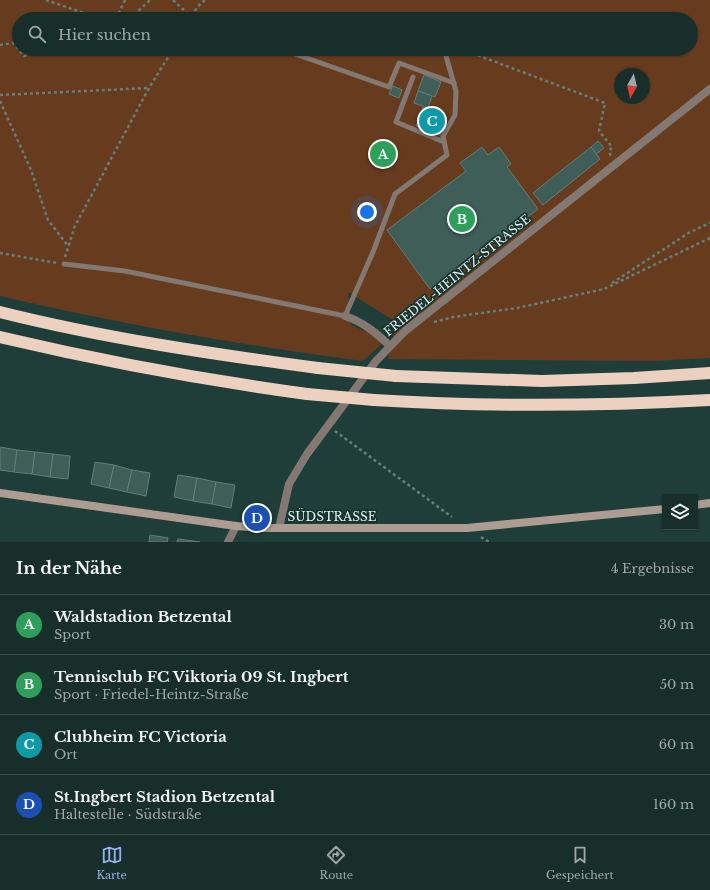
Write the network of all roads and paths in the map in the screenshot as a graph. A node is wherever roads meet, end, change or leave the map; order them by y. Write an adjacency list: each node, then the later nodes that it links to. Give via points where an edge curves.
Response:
1 (46, 0): 6 (path)
2 (125, 0): 7 (path)
3 (150, 0): 8 (path)
4 (173, 0): 9 (path)
5 (206, 0): 10 (path)
6 (81, 12)
7 (119, 12)
8 (137, 12)
9 (186, 12)
10 (195, 12)
11 (12, 43): 12 (path)
12 (0, 45)
13 (169, 56): 19 (path)
14 (301, 56): 18 (lane, via 389,87 399,63)
15 (446, 56): 18 (lane)
16 (480, 56): 24 (path, via 605,103 599,131 612,147 609,152)
17 (413, 77): 23 (lane, via 396,122)
18 (454, 83): 23 (lane, via 455,115 443,136)
19 (149, 88): 21 (path); 27 (path, via 75,226)
20 (710, 89): 24 (street, FRIEDEL-HEINTZ-STRASSE)
21 (0, 95)
22 (0, 101): 27 (path, via 31,170 48,220)
23 (444, 142): 32 (lane, via 447,155 395,194)
24 (616, 163): 35 (street, FRIEDEL-HEINTZ-STRASSE, via 404,330)
25 (710, 223): 30 (path, via 690,232)
26 (710, 238): 30 (path)
27 (68, 246): 29 (path)
28 (0, 253): 29 (path)
29 (64, 264): 32 (lane, via 125,271)
30 (604, 289): 33 (path)
31 (0, 312): 36 (highway, bridge, via 78,330 226,356 396,376 542,381)
32 (345, 316): 35 (street, via 372,329)
33 (432, 323)
34 (0, 337): 37 (highway, bridge, via 133,367 216,381 307,394 374,400 452,405 540,406)
35 (389, 345): 38 (street, FRIEDEL-HEINTZ-STRASSE)
36 (710, 373)
37 (710, 400)
38 (328, 426): 44 (street, FRIEDEL-HEINTZ-STRASSE, via 289,484); 45 (path)
39 (0, 493): 43 (street, SÜDSTRASSE)
40 (710, 503): 41 (street)
41 (698, 505)
42 (662, 509): 45 (street, SÜDSTRASSE)
43 (236, 526): 44 (street, SÜDSTRASSE); 46 (street)
44 (279, 528): 45 (street, SÜDSTRASSE)
45 (467, 528)
46 (228, 542)

